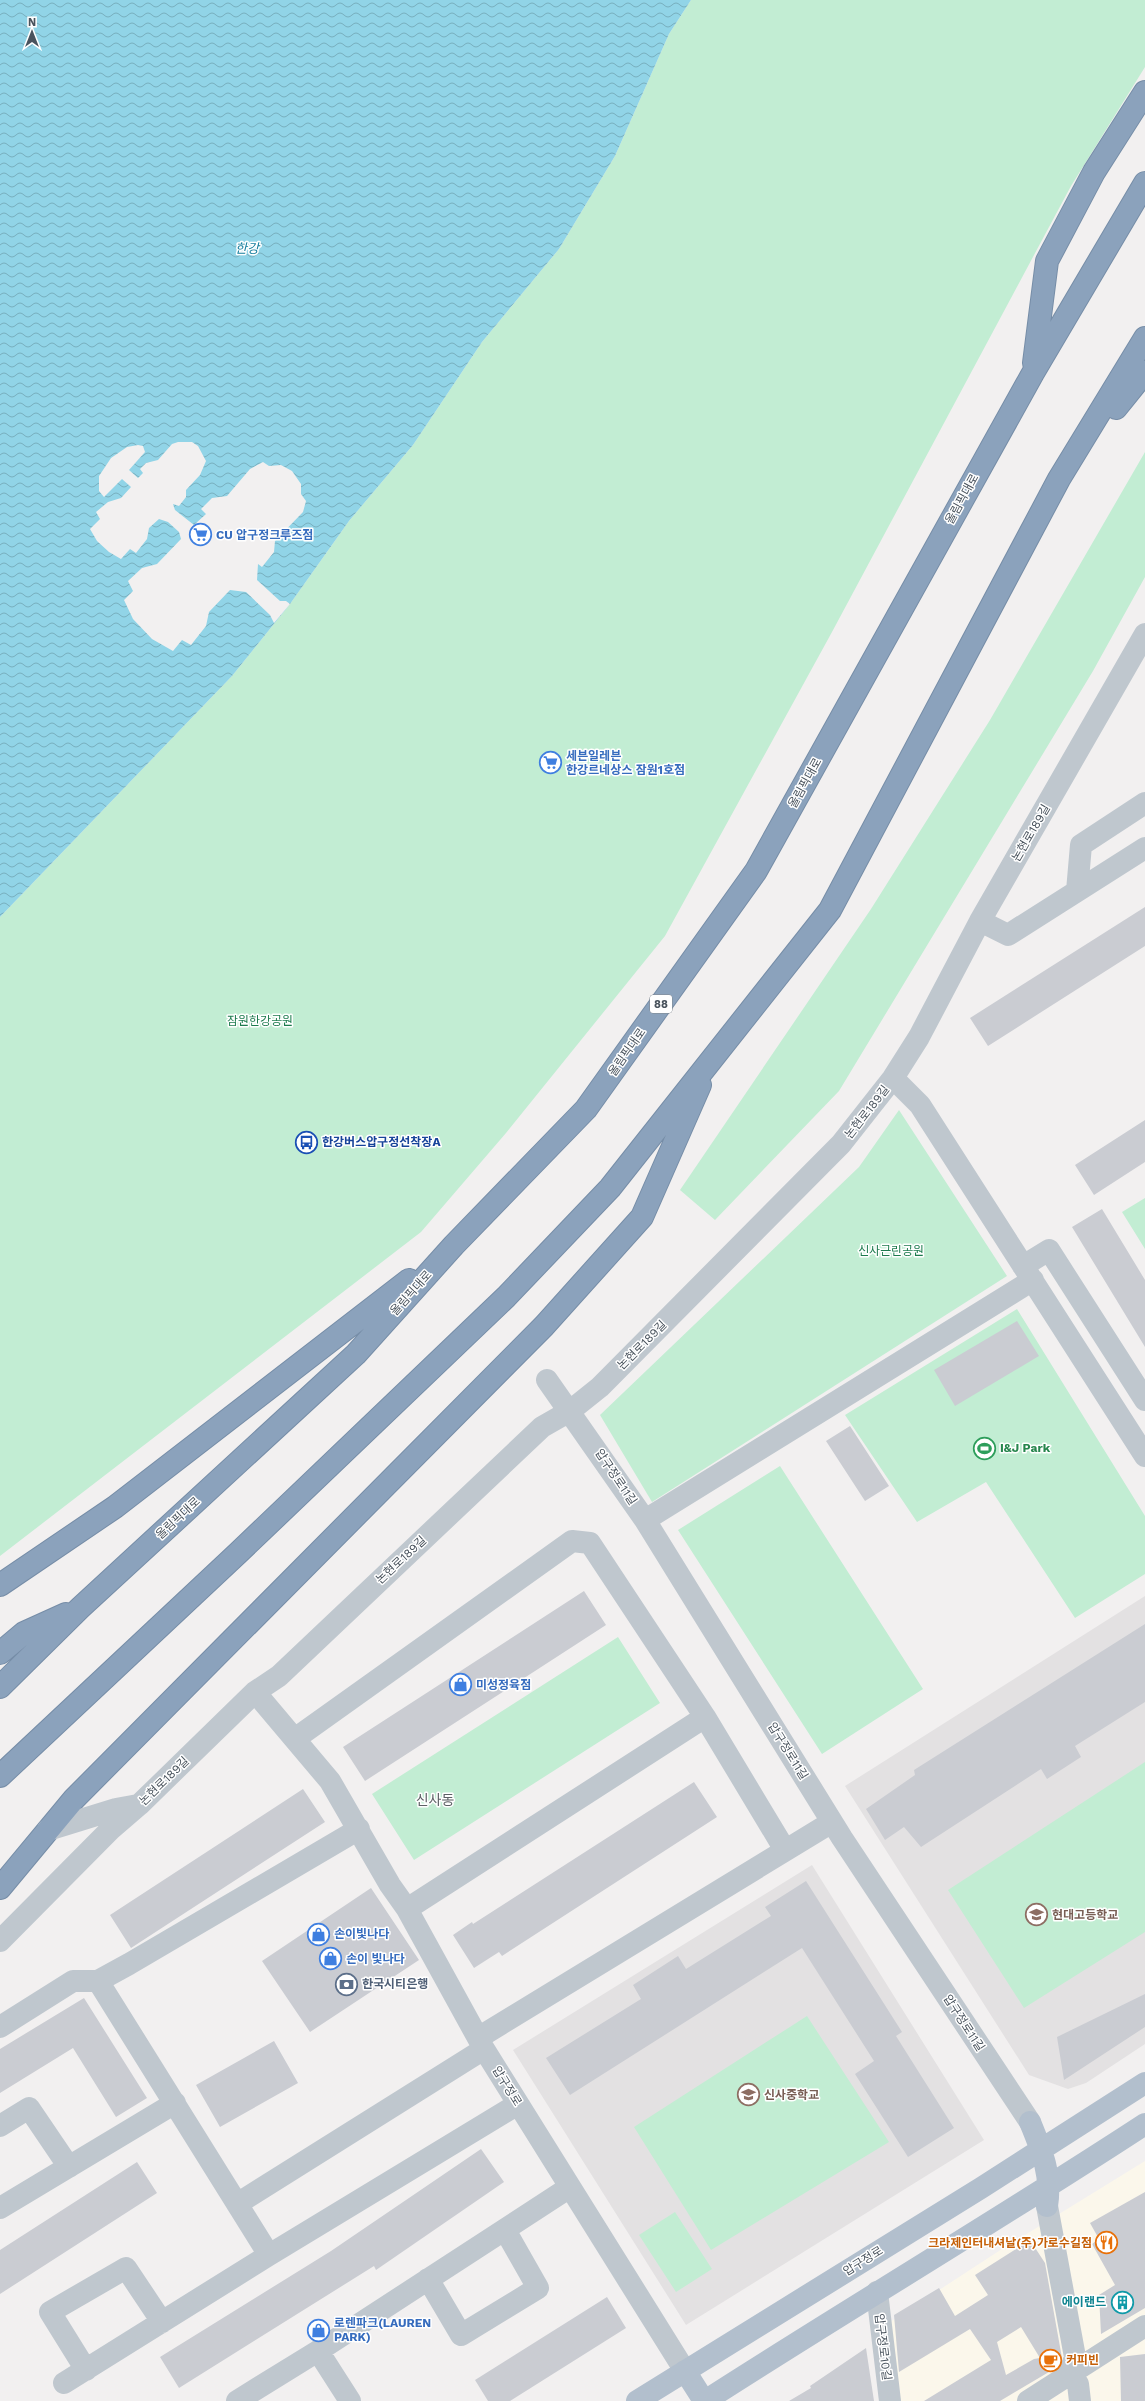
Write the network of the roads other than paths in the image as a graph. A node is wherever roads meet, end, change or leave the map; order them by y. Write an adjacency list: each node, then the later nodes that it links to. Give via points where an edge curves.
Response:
1 (1145, 92): 5 (highway, via 1094,172 1047,261)
2 (1145, 183): 5 (highway, 올림픽대로 / 88)
3 (1145, 338): 6 (highway)
4 (1145, 372): 6 (highway)
5 (1033, 373): 14 (highway, 올림픽대로 / 88, via 756,871 586,1109)
6 (1059, 479): 12 (highway, via 830,910)
7 (1145, 634): 11 (street, 논현로189길)
8 (1145, 803): 10 (street, via 1081,845)
9 (1145, 848): 10 (street)
10 (1077, 891): 11 (street, via 1008,935)
11 (980, 921): 13 (street, 논현로189길, via 919,1037)
12 (714, 1055): 29 (highway, via 610,1188 506,1297 232,1560); 33 (highway, via 642,1217 539,1331 80,1794)
13 (893, 1078): 15 (street, via 920,1104); 18 (street, 논현로189길, via 841,1144 600,1387)
14 (454, 1245): 22 (highway, via 115,1507); 23 (highway, 올림픽대로 / 88, via 356,1354)
15 (1028, 1273): 17 (street, via 1048,1250); 19 (street); 21 (street)
16 (547, 1380): 18 (street, 압구정로11길)
17 (1145, 1401): 19 (street)
18 (570, 1411): 21 (street, 압구정로11길); 26 (street, 논현로189길, via 542,1427 279,1676)
19 (1120, 1418): 20 (street)
20 (1143, 1449)
21 (645, 1520): 31 (street, 압구정로11길)
22 (0, 1585)
23 (80, 1608): 24 (highway, via 24,1633); 25 (highway, 올림픽대로 / 88)
24 (0, 1653)
25 (0, 1687)
26 (255, 1692): 28 (street, 압구정로); 30 (street, 논현로189길)
27 (705, 1717): 28 (street, via 590,1543 572,1541); 34 (street); 36 (street)
28 (296, 1738): 32 (street, 압구정로, via 330,1781)
29 (0, 1776)
30 (139, 1805): 33 (street, via 116,1809); 37 (street, 논현로189길, via 110,1830)
31 (832, 1822): 34 (street); 44 (street, 압구정로11길)
32 (359, 1829): 36 (street, 압구정로); 38 (street)
33 (48, 1830): 35 (highway)
34 (785, 1850): 40 (street)
35 (0, 1888)
36 (407, 1909): 40 (street, 압구정로)
37 (0, 1941)
38 (98, 1981): 39 (street, via 73,1981); 42 (street)
39 (0, 2026)
40 (481, 2043): 43 (street, 압구정로); 51 (street)
41 (1145, 2083): 47 (main road, 압구정로)
42 (175, 2103): 48 (street); 51 (street)
43 (518, 2104): 49 (street, 압구정로); 54 (street)
44 (1030, 2122): 47 (main road)
45 (1145, 2124): 50 (main road)
46 (0, 2126): 48 (street, via 29,2108)
47 (1041, 2150): 50 (main road); 61 (main road, 압구정로)
48 (69, 2167): 52 (street)
49 (570, 2187): 53 (street); 61 (street, 압구정로)
50 (1049, 2196): 56 (main road); 62 (street, via 1074,2357)
51 (237, 2204): 54 (street)
52 (0, 2208)
53 (505, 2230): 55 (street); 55 (street, via 538,2288 462,2335)
54 (269, 2255): 57 (street)
55 (428, 2279): 59 (street)
56 (877, 2292): 67 (main road); 68 (street, 압구정로10길)
57 (162, 2322): 60 (street); 60 (street, via 126,2268 50,2312)
58 (1145, 2326): 62 (street)
59 (318, 2351): 64 (street); 65 (street)
60 (86, 2370): 63 (street)
61 (685, 2371): 66 (main road, 압구정로); 67 (main road)
62 (1070, 2372): 69 (street); 70 (street, via 1078,2384)
63 (64, 2383)
64 (242, 2400)
65 (350, 2401)
66 (637, 2401)
67 (705, 2401)
68 (890, 2401)
69 (1028, 2401)
70 (1080, 2401)

